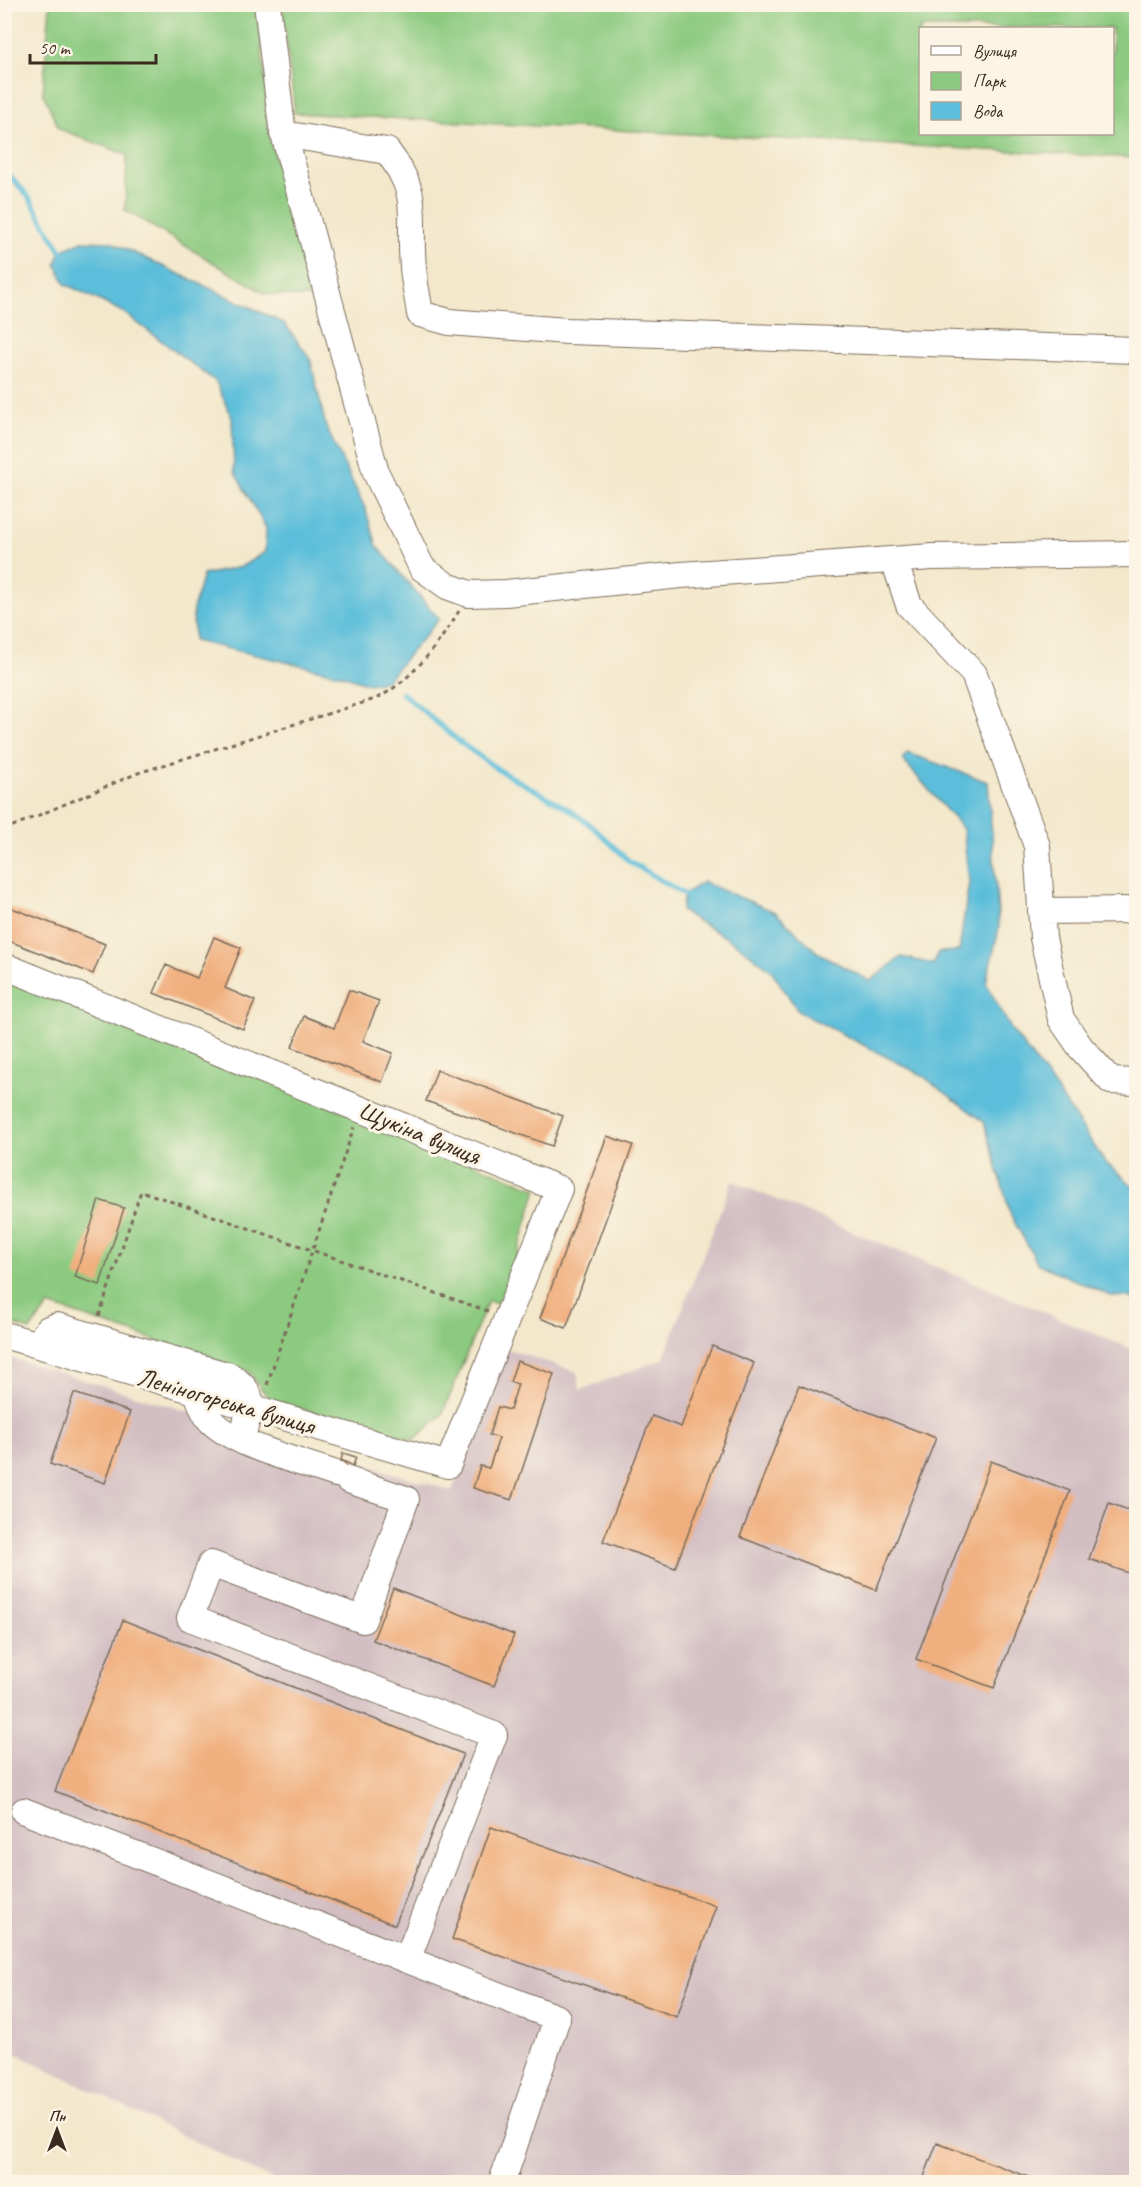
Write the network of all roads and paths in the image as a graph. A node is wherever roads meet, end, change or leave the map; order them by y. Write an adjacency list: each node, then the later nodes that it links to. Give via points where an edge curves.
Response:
1 (267, 4): 2 (street)
2 (283, 134): 3 (street, via 387,151 404,172 412,196 413,267 420,314 449,322 567,331); 6 (street, via 376,473 422,568 447,586)
3 (1137, 351)
4 (1137, 554): 5 (street, via 973,555)
5 (894, 560): 6 (street); 9 (street, via 909,605 974,674 1037,846)
6 (469, 594): 7 (path, via 448,629 394,690 138,773)
7 (4, 831)
8 (1137, 910): 9 (street)
9 (1041, 911): 11 (street, via 1061,1018 1111,1081)
10 (4, 966): 12 (street, Щукіна вулиця)
11 (1137, 1082)
12 (360, 1109): 13 (path); 14 (street, Щукіна вулиця, via 559,1189)
13 (314, 1250): 14 (path); 16 (path, via 141,1191); 19 (path)
14 (507, 1318): 21 (street, Щукіна вулиця)
15 (4, 1335): 17 (street, Леніногорська вулиця)
16 (93, 1335): 17 (street, via 57,1326 48,1329); 19 (street, via 230,1376 243,1384)
17 (37, 1345): 18 (street, Леніногорська вулиця)
18 (196, 1392): 19 (street, Леніногорська вулиця); 20 (street, via 210,1420)
19 (254, 1409): 20 (street); 21 (street, Леніногорська вулиця)
20 (241, 1440): 23 (street, via 406,1499 363,1620 211,1564 190,1618 494,1734)
21 (448, 1465)
22 (24, 1812): 23 (street)
23 (407, 1960): 24 (street, via 557,2018)
24 (502, 2182)

